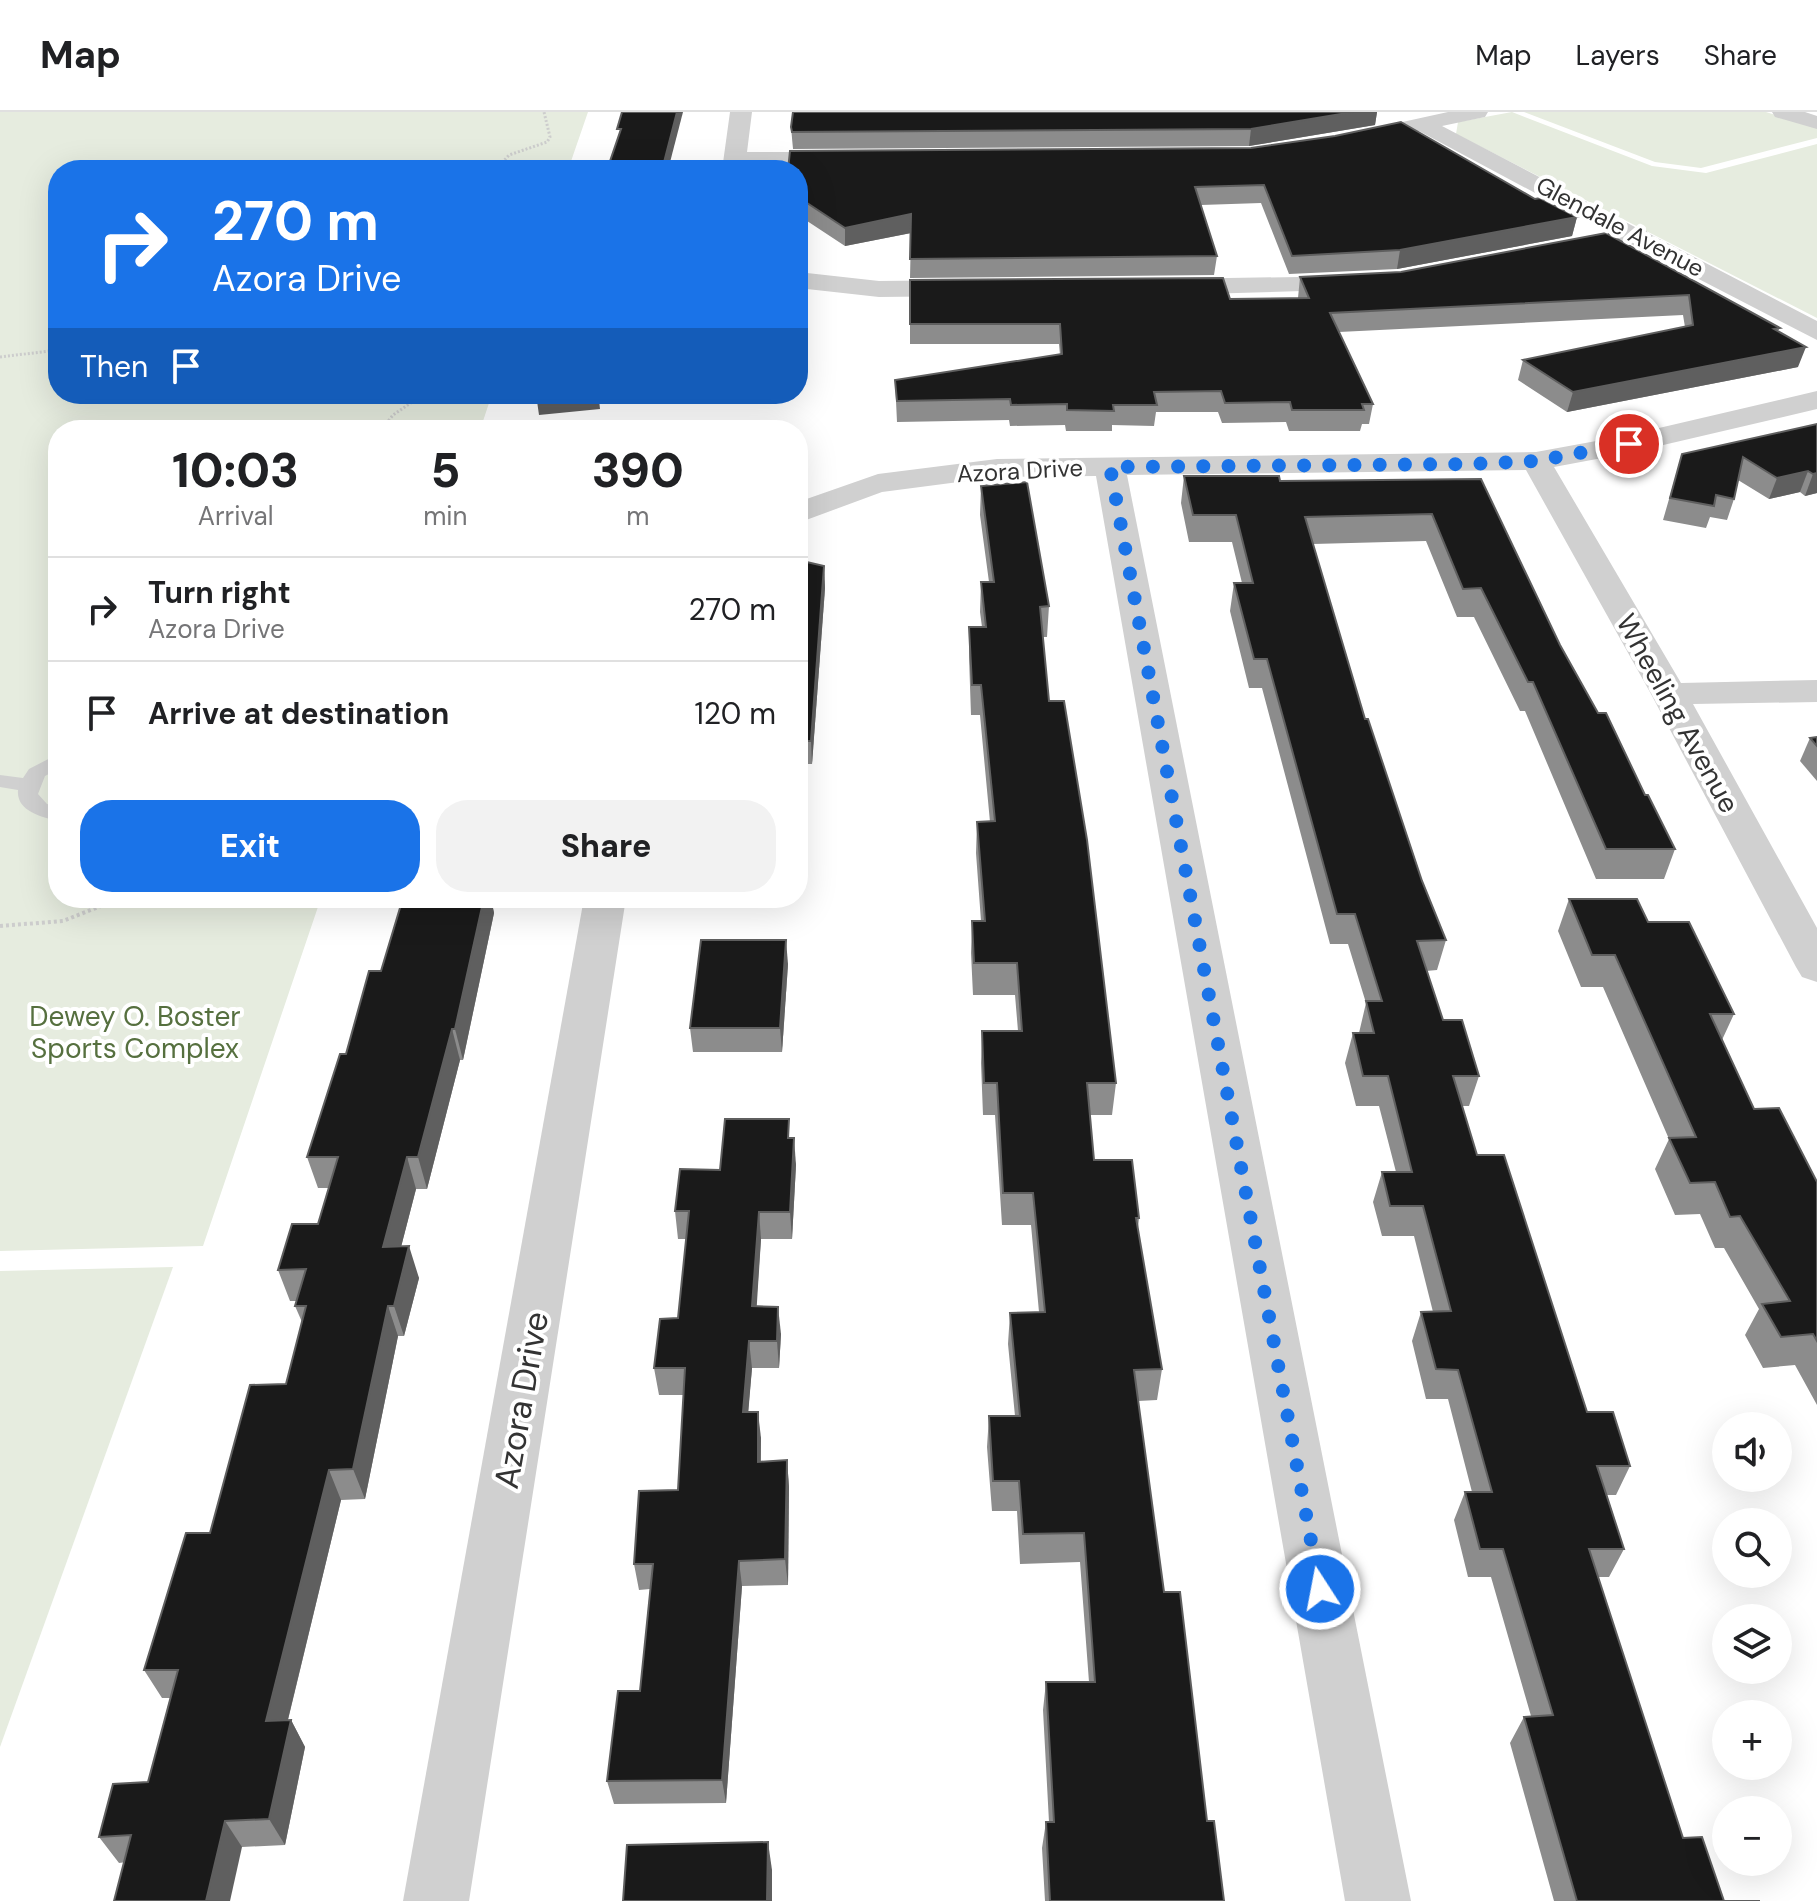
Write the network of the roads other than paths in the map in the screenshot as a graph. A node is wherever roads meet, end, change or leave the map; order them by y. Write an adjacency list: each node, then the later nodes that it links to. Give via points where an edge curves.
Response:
1 (741, 112): 8 (street)
2 (1477, 112): 5 (street)
3 (1783, 112): 4 (street)
4 (1817, 123)
5 (1421, 124): 6 (street); 10 (street, Glendale Avenue)
6 (1332, 144)
7 (864, 159): 9 (street)
8 (735, 160)
9 (808, 162)
10 (1636, 234): 11 (street); 16 (street, Glendale Avenue)
11 (1531, 254)
12 (808, 281): 15 (street, via 879,289)
13 (1382, 282): 14 (street)
14 (1136, 287)
15 (996, 288)
16 (1817, 332)
17 (1817, 400): 18 (street, Azora Drive)
18 (1536, 461): 19 (street, Azora Drive); 22 (street, Wheeling Avenue)
19 (1110, 467): 20 (street, Azora Drive, via 997,468 878,483); 30 (street)
20 (808, 509)
21 (1817, 691): 22 (street)
22 (1669, 694): 28 (street, Wheeling Avenue)
23 (48, 766): 25 (lane)
24 (0, 781): 25 (lane)
25 (28, 785): 26 (lane, via 29,802)
26 (48, 812)
27 (603, 908): 29 (street, Azora Drive)
28 (1817, 967)
29 (436, 1901)
30 (1378, 1901)

